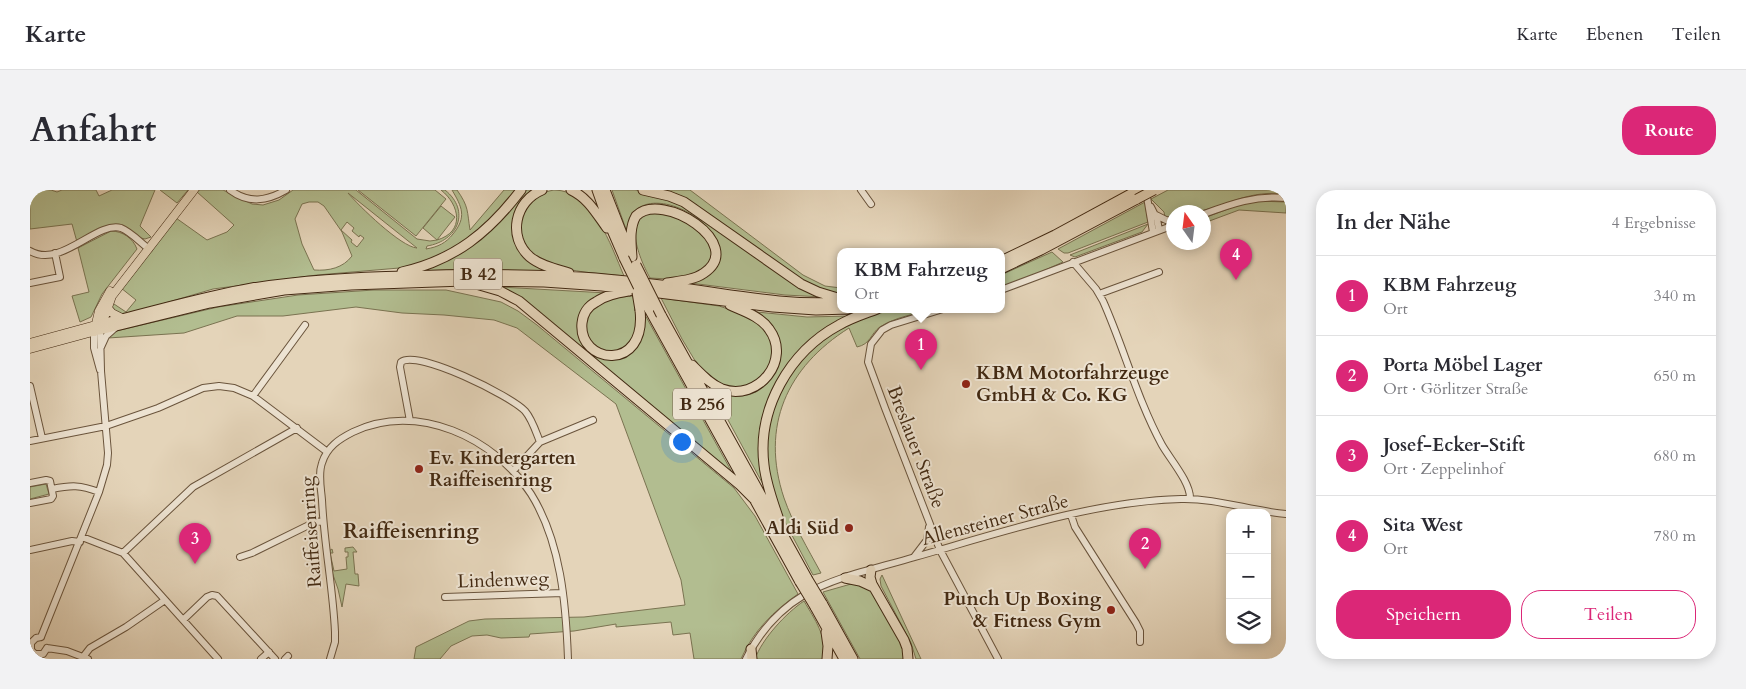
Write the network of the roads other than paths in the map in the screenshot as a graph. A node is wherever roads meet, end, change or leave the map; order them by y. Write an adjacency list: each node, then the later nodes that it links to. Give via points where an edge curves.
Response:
1 (194, 190): 24 (main road)
2 (230, 190): 3 (street, via 248,199 259,200)
3 (286, 190)
4 (521, 190): 32 (highway, via 488,228 457,251 424,266)
5 (542, 190): 33 (highway, via 529,198 519,212 516,230 519,240 535,260)
6 (571, 190): 22 (highway, via 589,204)
7 (597, 190): 22 (highway, B 256)
8 (605, 190): 27 (highway, B 256)
9 (642, 190): 41 (highway, via 684,202 801,284)
10 (861, 190): 15 (street)
11 (1146, 190): 16 (street)
12 (1154, 190): 13 (highway, bridge)
13 (1137, 194): 23 (highway)
14 (1286, 198): 17 (street, via 1251,199)
15 (871, 204)
16 (1149, 204): 18 (street); 21 (street)
17 (1211, 212)
18 (1156, 215): 19 (street); 21 (street)
19 (1166, 220)
20 (1166, 227): 21 (street)
21 (1156, 231): 29 (street)
22 (616, 243): 27 (highway, B 256)
23 (1039, 247): 28 (highway); 30 (highway)
24 (147, 248): 26 (street, via 125,230 112,228); 44 (main road); 51 (main road, via 104,300)
25 (30, 251): 26 (street, via 36,255)
26 (55, 253): 35 (street, via 60,277)
27 (630, 260): 36 (highway, via 635,219 641,209 652,203 673,204 706,228 716,247 710,268 695,278); 38 (highway, B 256, bridge); 56 (highway, B 256, bridge)
28 (1005, 260)
29 (1073, 262): 39 (street); 40 (street)
30 (1005, 267)
31 (1159, 272): 40 (street)
32 (374, 277): 33 (highway, B 42, via 506,274); 37 (highway, B 42)
33 (581, 277): 36 (highway, B 42)
34 (464, 281): 37 (highway, B 42); 38 (highway, B 42); 72 (highway, via 500,291 524,305)
35 (30, 283)
36 (657, 285): 43 (highway, B 42, via 774,300)
37 (296, 286): 49 (highway, B 42)
38 (635, 287): 42 (highway, B 42); 46 (highway, B 256, bridge); 46 (highway, via 605,297 589,308 582,325 587,343 596,352 608,356 627,351 636,342)
39 (1005, 288)
40 (1099, 294): 71 (street, via 1152,424 1186,485)
41 (837, 299)
42 (718, 300): 45 (highway, B 42, via 797,309); 56 (highway, via 754,316 769,329 776,353 772,370 757,386 734,391 711,382)
43 (837, 301)
44 (107, 307): 49 (main road); 51 (main road)
45 (837, 309)
46 (645, 310): 72 (highway, B 256)
47 (867, 313): 79 (highway, via 838,325 814,342 789,370 773,398 765,431 764,464 769,491)
48 (930, 313): 77 (street, Breslauer Straße, via 882,330 871,344 868,358)
49 (120, 322): 51 (highway, B 42); 55 (street)
50 (305, 325): 58 (street)
51 (98, 328): 52 (main road, B 42); 53 (main road, B 42); 55 (street)
52 (74, 337): 54 (main road, B 42); 55 (street, via 88,340)
53 (30, 343)
54 (30, 349)
55 (97, 349): 61 (street)
56 (686, 359): 79 (highway, B 256)
57 (30, 386): 63 (street)
58 (253, 396): 61 (street, via 226,387 203,388); 62 (street)
59 (593, 420): 65 (street)
60 (410, 421): 65 (street, via 400,367 406,359 446,369 513,402 528,415); 66 (street, Raiffeisenring, via 362,428 341,438); 67 (street, Raiffeisenring, via 448,429 472,439)
61 (106, 426): 63 (street); 70 (street, via 107,465)
62 (297, 428): 66 (street); 82 (street, via 193,487)
63 (42, 438): 64 (street)
64 (30, 441)
65 (540, 442): 67 (street)
66 (326, 451): 76 (street, Raiffeisenring, via 320,473)
67 (513, 471): 89 (street, Raiffeisenring, via 543,518)
68 (30, 484): 69 (street, via 46,480 50,481)
69 (52, 489): 70 (street, via 75,485); 73 (street, via 51,499)
70 (99, 492): 78 (street)
71 (1190, 499): 74 (street, Allensteiner Straße); 75 (street, Allensteiner Straße)
72 (755, 500): 87 (highway, B 256)
73 (30, 503)
74 (1071, 514): 81 (street, Allensteiner Straße); 96 (street, via 1077,530 1136,623)
75 (1286, 514)
76 (323, 521): 83 (street); 106 (street, Raiffeisenring, via 336,632)
77 (929, 523): 81 (street, Breslauer Straße); 84 (street, via 927,540)
78 (81, 539): 80 (street); 82 (street); 95 (street)
79 (787, 542): 87 (highway, B 256)
80 (30, 550)
81 (940, 550): 84 (street, Allensteiner Straße); 114 (street, Breslauer Straße)
82 (123, 553): 91 (street)
83 (240, 557)
84 (914, 558): 85 (street, Allensteiner Straße)
85 (871, 570): 86 (street, Allensteiner Straße); 88 (highway); 113 (highway, via 908,642)
86 (845, 578): 88 (highway, via 860,580); 100 (street, Allensteiner Straße, via 816,588 789,606 767,627)
87 (804, 580): 92 (highway, B 256, bridge)
88 (873, 587): 112 (highway, via 904,640)
89 (563, 593): 90 (street, Lindenweg); 107 (street, Raiffeisenring)
90 (445, 597)
91 (165, 600): 93 (street); 102 (street, via 90,648)
92 (818, 605): 94 (highway, B 256); 111 (highway, B 256)
93 (183, 620): 99 (street, via 207,597 216,596); 103 (street)
94 (826, 627): 109 (highway); 110 (highway, B 256)
95 (41, 637): 97 (street, via 34,639); 98 (street)
96 (1140, 642)
97 (30, 646): 101 (street)
98 (47, 648): 101 (street, via 43,654); 102 (street)
99 (269, 652): 104 (street); 105 (street)
100 (752, 654): 108 (street, Allensteiner Straße)
101 (34, 657)
102 (86, 658)
103 (218, 659)
104 (261, 659)
105 (275, 659)
106 (330, 659)
107 (568, 659)
108 (746, 659)
109 (827, 659)
110 (844, 659)
111 (853, 659)
112 (908, 659)
113 (913, 659)
114 (998, 659)

